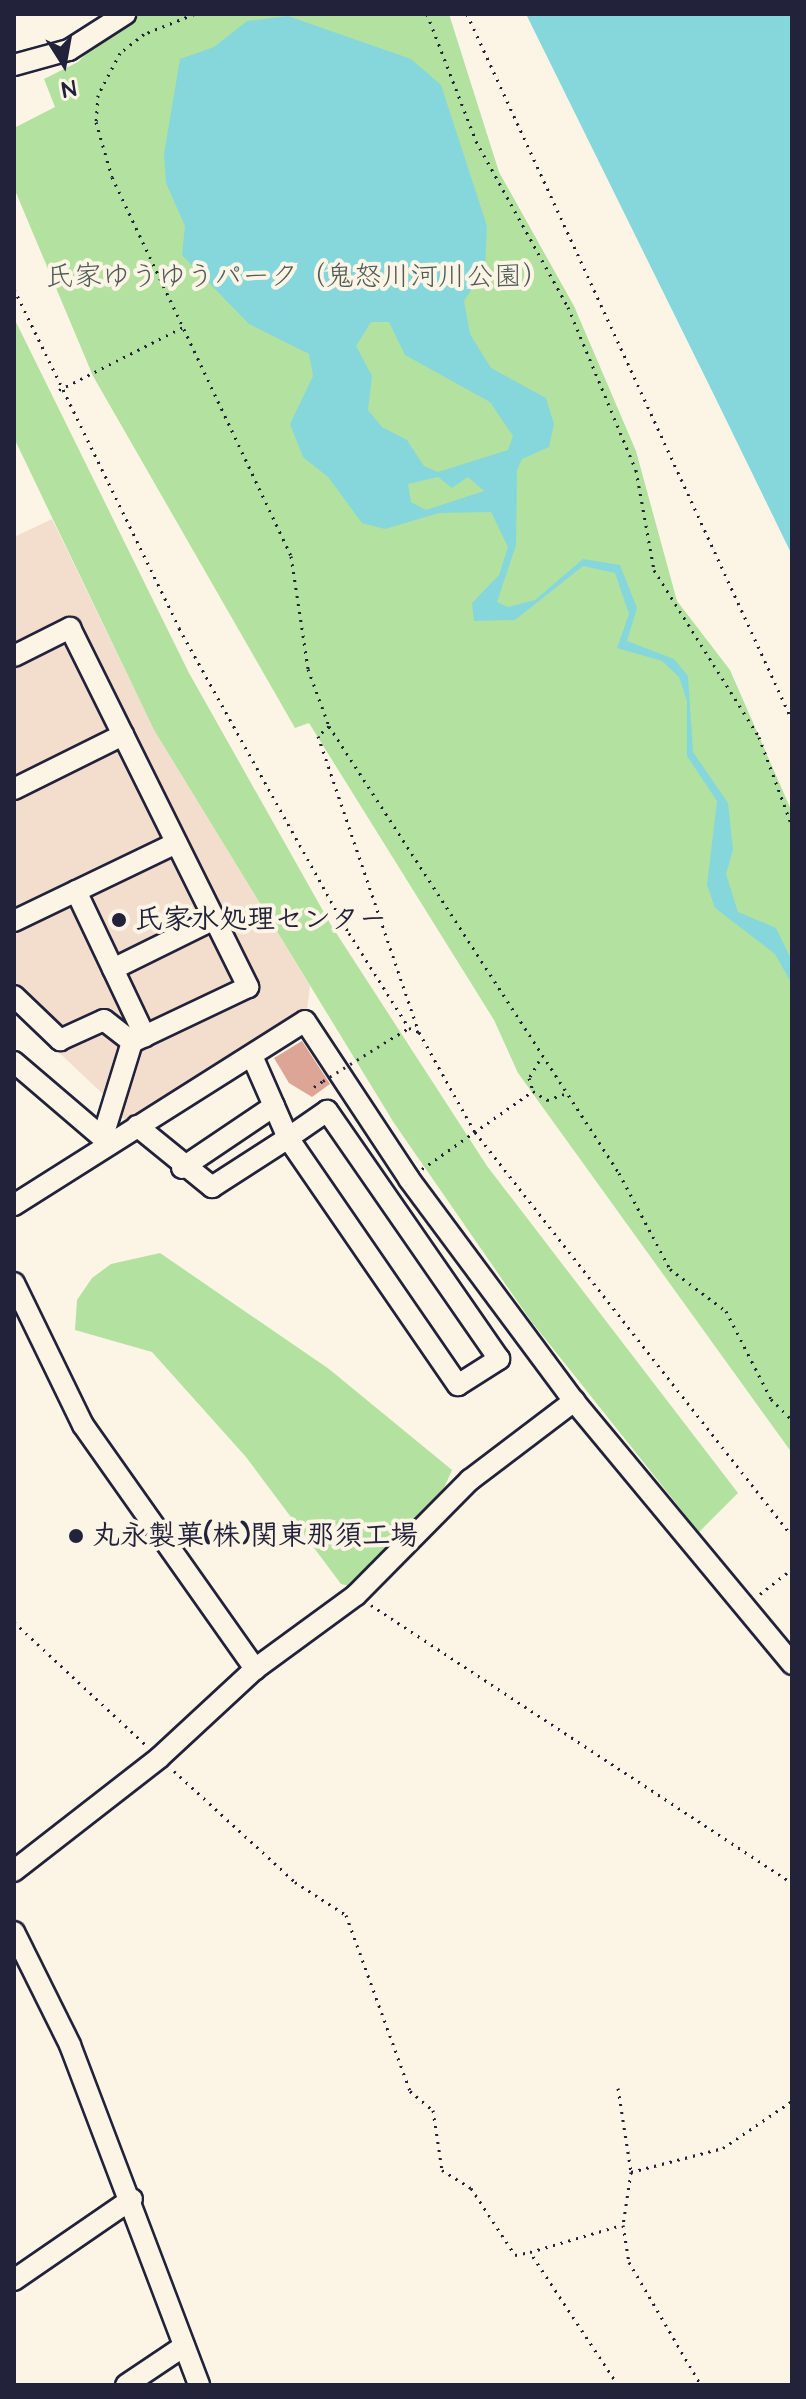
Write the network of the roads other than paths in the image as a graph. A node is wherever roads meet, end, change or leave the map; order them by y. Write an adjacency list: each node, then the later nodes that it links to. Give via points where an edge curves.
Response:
1 (125, 14): 2 (street, via 69,50)
2 (14, 65)
3 (14, 656): 4 (street, via 70,628)
4 (123, 735): 5 (street); 6 (street)
5 (14, 789)
6 (176, 843): 7 (street); 8 (street)
7 (76, 891): 9 (street); 10 (street)
8 (214, 919): 10 (street); 12 (street, via 248,987)
9 (14, 921)
10 (113, 969): 12 (street)
11 (14, 996): 12 (street, via 60,1040 104,1020)
12 (139, 1039): 18 (street)
13 (252, 1056): 15 (street); 16 (street); 22 (street, via 305,1021 409,1179)
14 (14, 1062): 18 (street)
15 (274, 1106): 17 (street); 19 (street)
16 (137, 1126): 18 (street); 19 (street)
17 (288, 1138): 17 (street, via 327,1111 499,1359 458,1385); 19 (street, via 212,1187)
18 (106, 1140): 20 (street)
19 (182, 1168)
20 (14, 1205)
21 (14, 1283): 24 (street, via 83,1425)
22 (574, 1401): 23 (street); 24 (street, via 470,1480 356,1595)
23 (792, 1664)
24 (255, 1669): 25 (street, via 159,1758)
25 (14, 1871)
26 (14, 1932): 27 (street)
27 (132, 2199): 28 (street); 29 (street)
28 (14, 2280)
29 (184, 2346): 30 (street); 31 (street)
30 (126, 2385)
31 (199, 2385)

